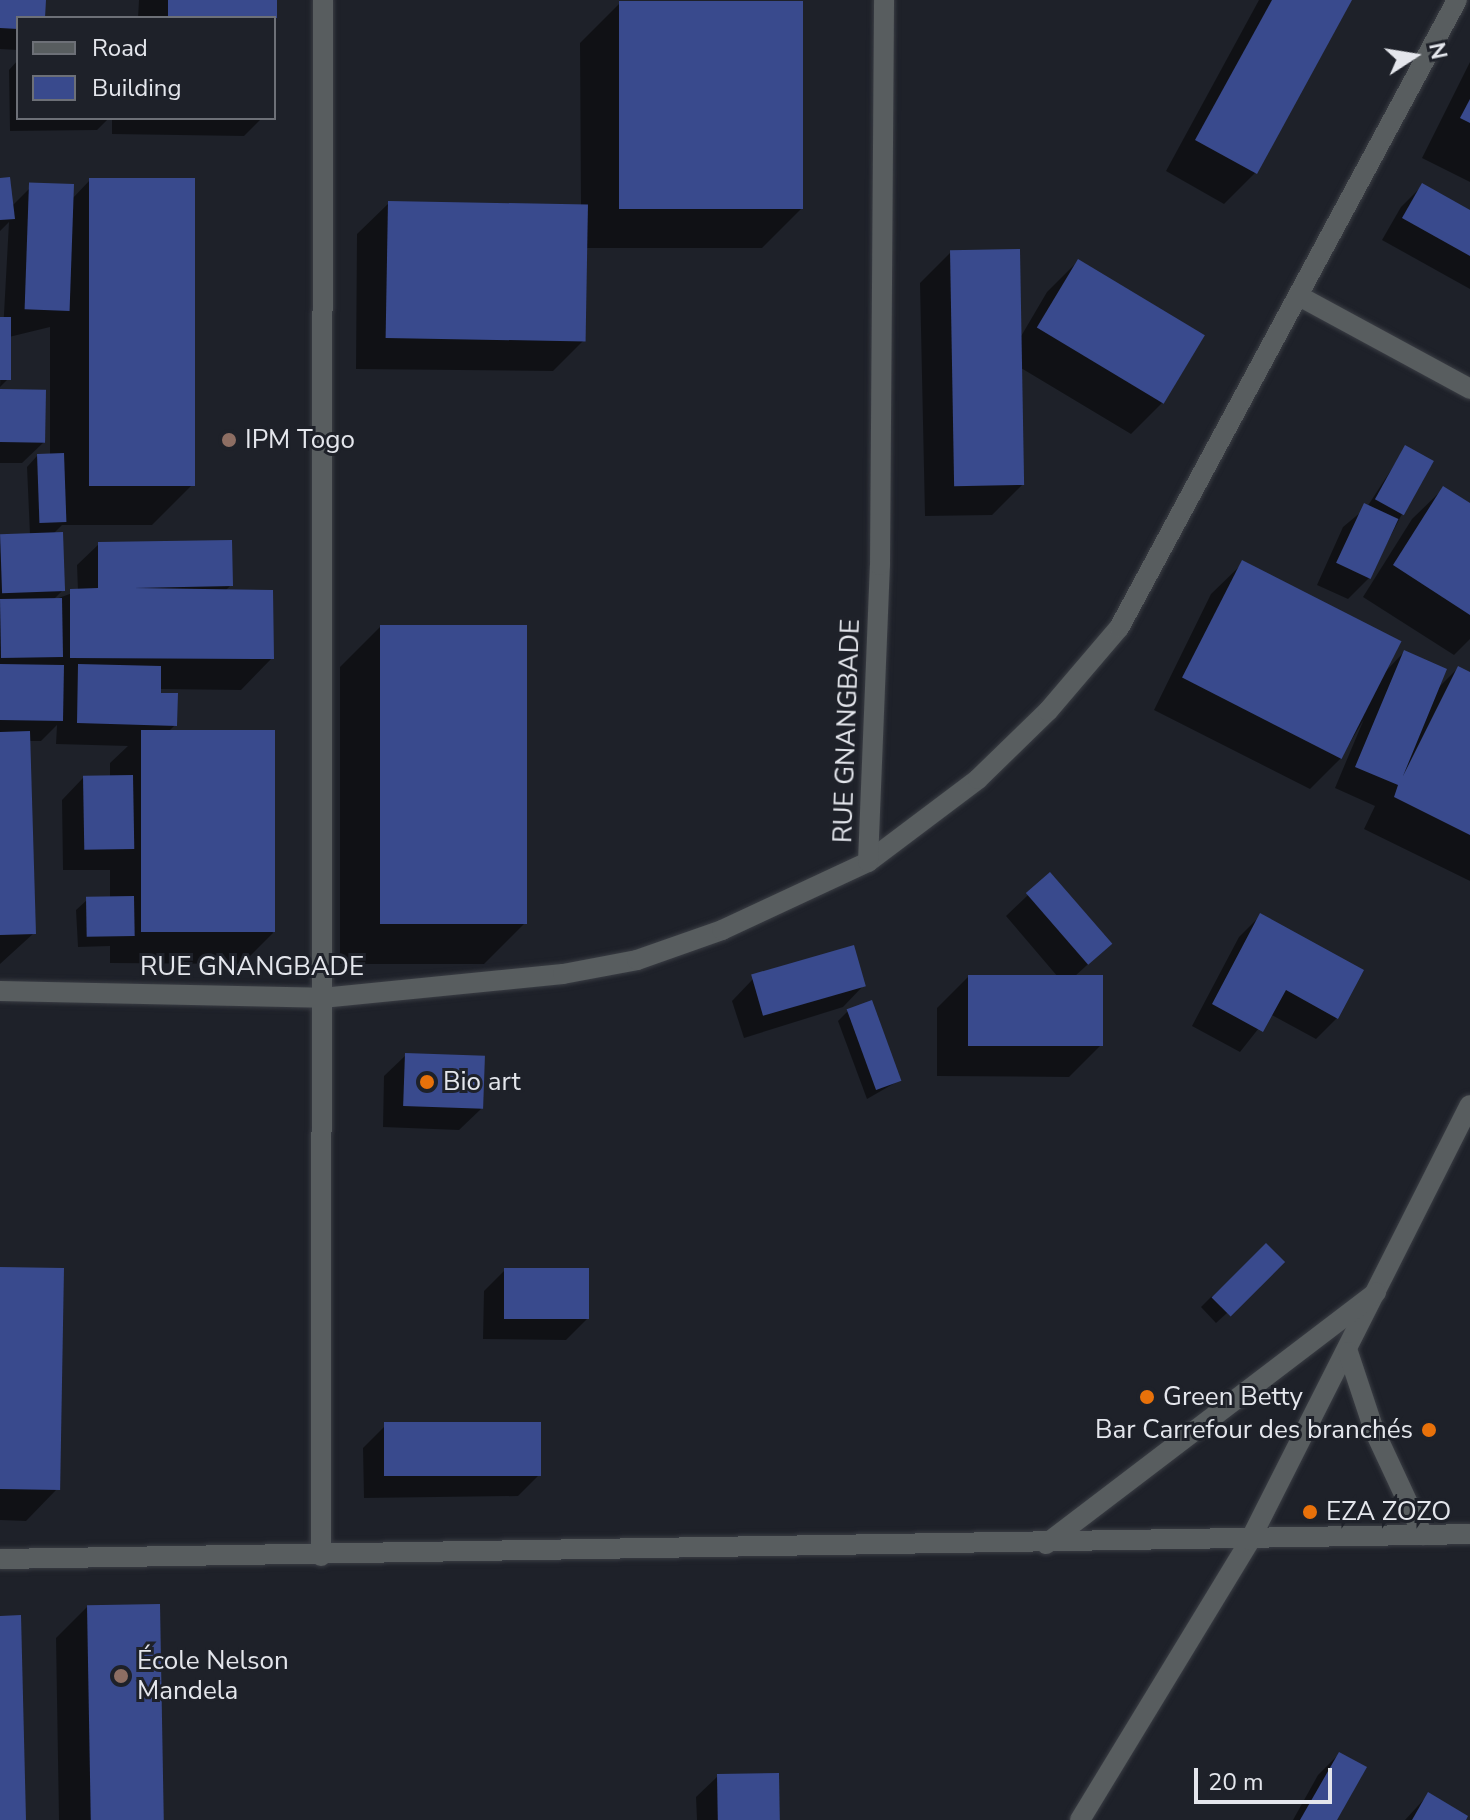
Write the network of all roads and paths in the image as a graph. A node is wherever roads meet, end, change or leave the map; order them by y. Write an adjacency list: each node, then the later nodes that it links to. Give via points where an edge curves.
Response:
1 (323, 0): 8 (street)
2 (884, 0): 6 (street, RUE GNANGBADE, via 880,565)
3 (1457, 0): 4 (street)
4 (1299, 296): 5 (street); 6 (street, via 1119,628 1048,711 978,779)
5 (1470, 389)
6 (868, 862): 8 (street, RUE GNANGBADE, via 722,930 637,960 563,974)
7 (0, 991): 8 (street, RUE GNANGBADE)
8 (322, 998): 16 (street)
9 (1470, 1105): 10 (street)
10 (1376, 1293): 11 (street); 15 (street)
11 (1348, 1352): 13 (street, via 1374,1430); 14 (street)
12 (1470, 1534): 13 (street)
13 (1423, 1535): 14 (street)
14 (1250, 1540): 15 (street); 18 (street)
15 (1046, 1544): 16 (street)
16 (321, 1556): 17 (street)
17 (0, 1559)
18 (1080, 1820)

